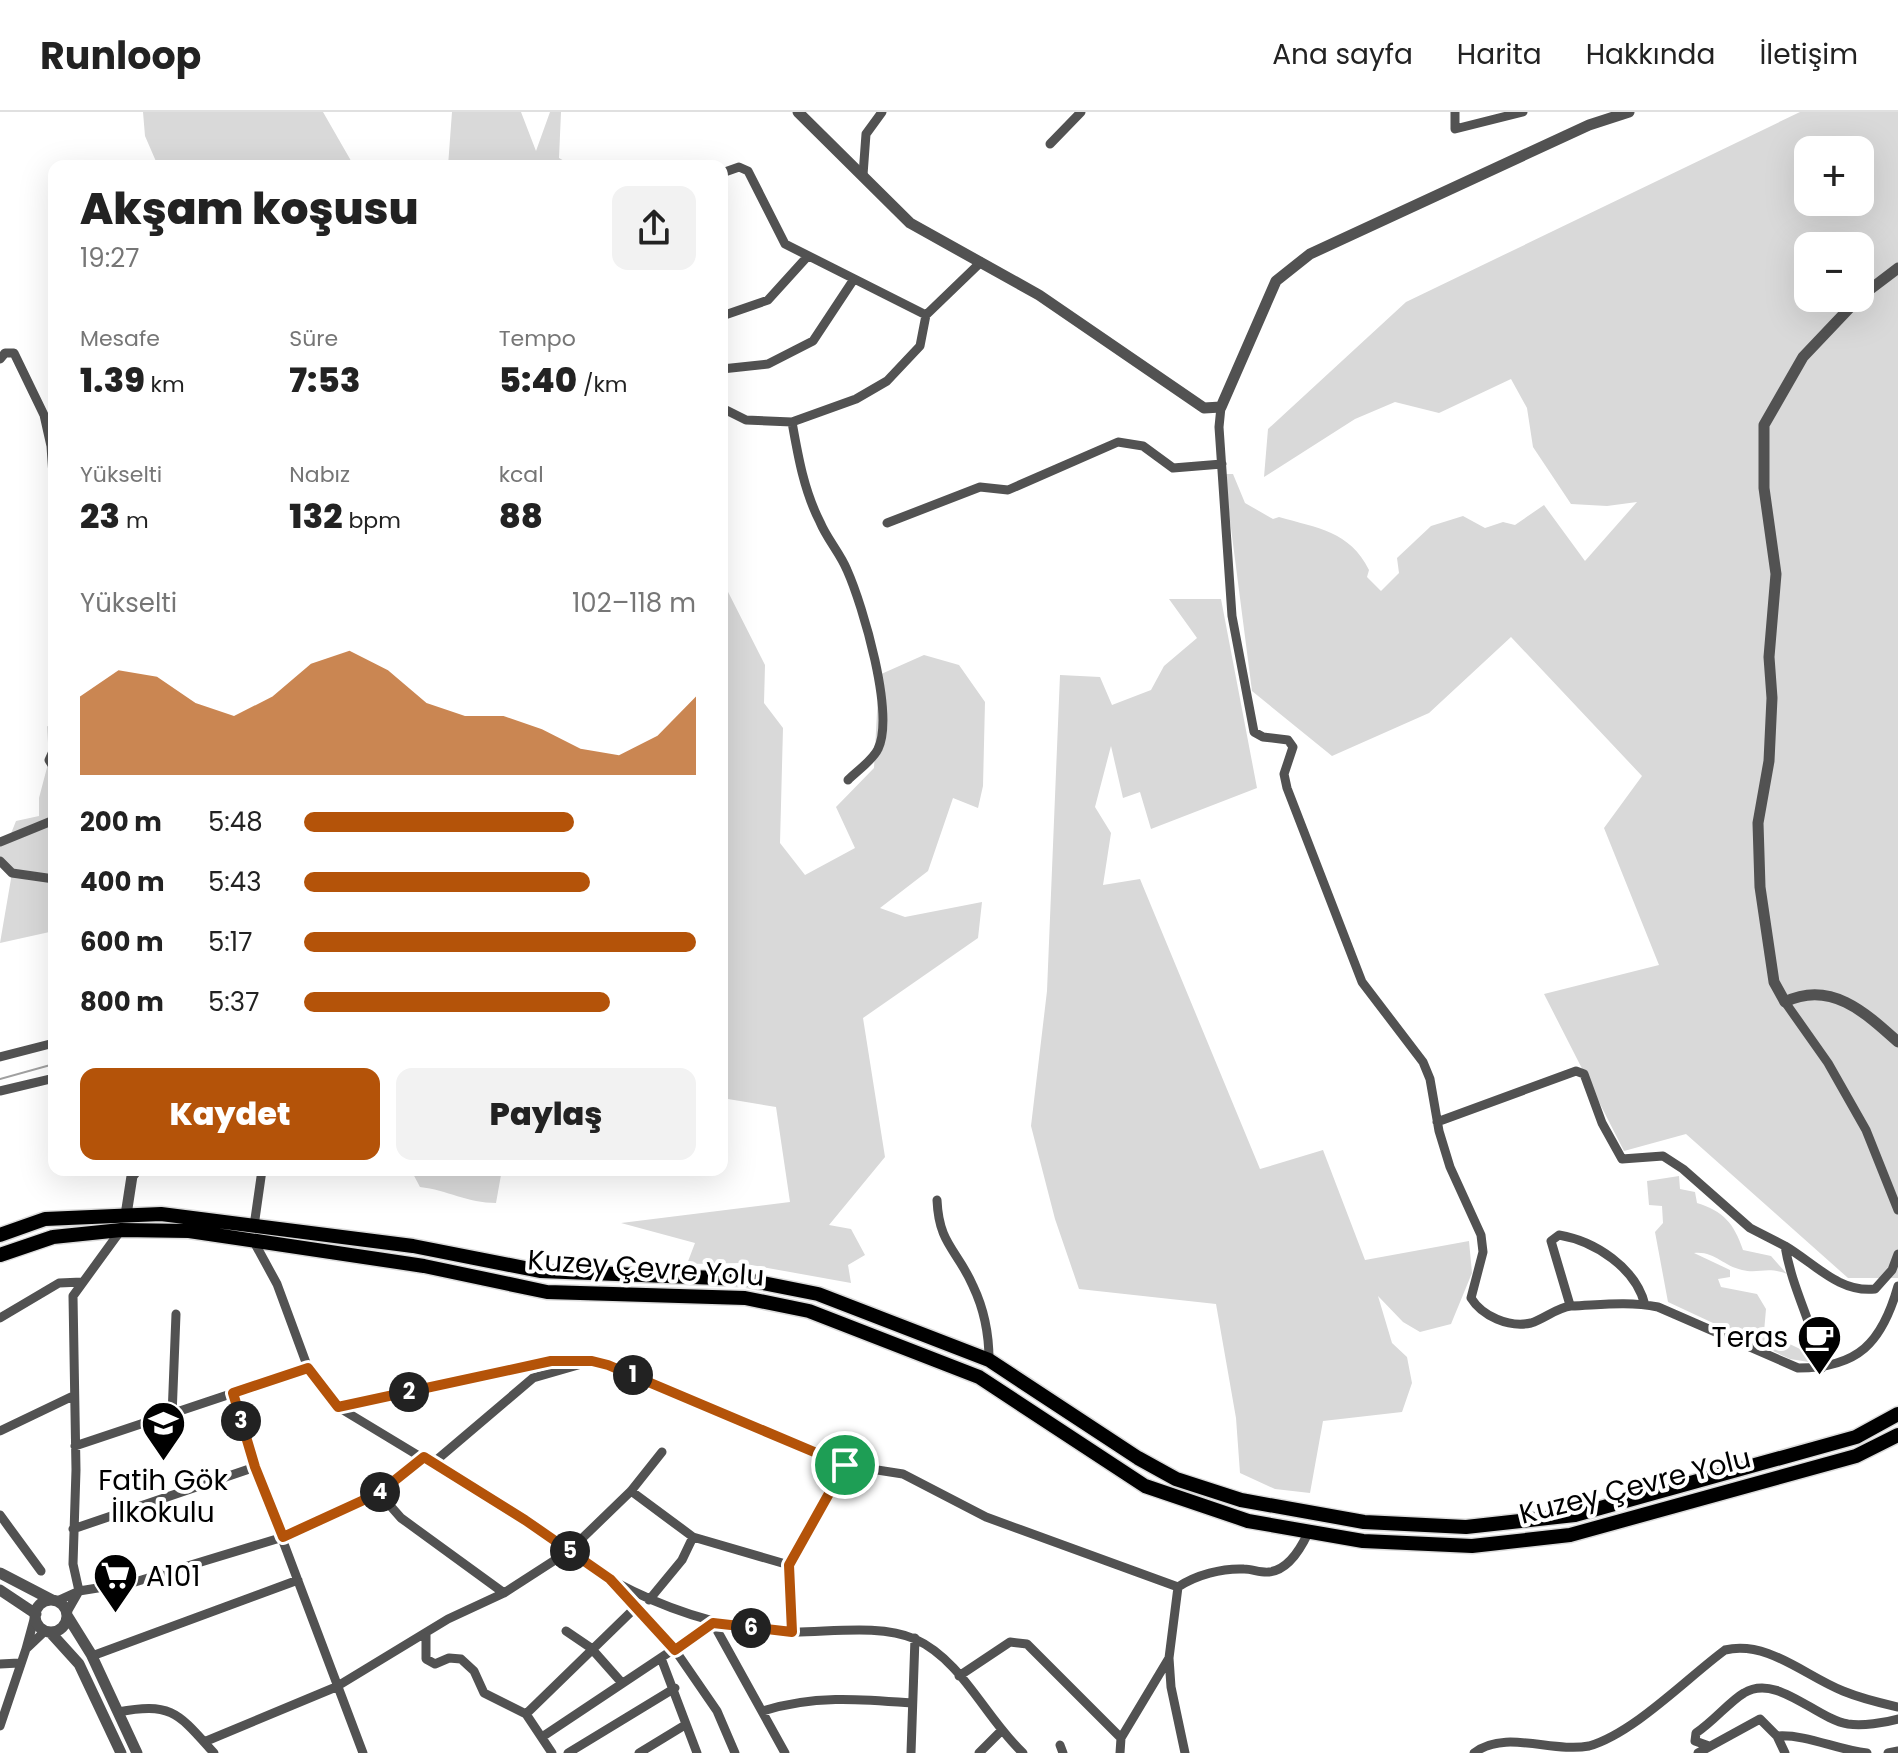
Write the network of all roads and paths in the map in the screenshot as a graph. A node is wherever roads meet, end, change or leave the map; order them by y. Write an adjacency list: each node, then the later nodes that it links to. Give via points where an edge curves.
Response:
1 (798, 112): 9 (street)
2 (882, 112): 9 (street, via 866,134)
3 (1081, 112): 7 (street)
4 (1455, 112): 5 (street, via 1455,129)
5 (1523, 112)
6 (1629, 112): 20 (street, via 1589,125 1310,254 1276,281)
7 (1050, 144)
8 (728, 171): 10 (street, via 748,171 785,244)
9 (863, 175): 11 (street, via 910,223)
10 (807, 257): 13 (street); 16 (street, via 768,300)
11 (981, 262): 17 (street); 20 (street, via 1039,295 1204,408)
12 (1898, 268): 14 (street)
13 (854, 279): 17 (street); 19 (street, via 813,341 768,364)
14 (1874, 287)
15 (1846, 312): 31 (street, via 1803,357 1764,425 1764,488 1776,574 1769,761 1758,823 1760,887 1774,982)
16 (728, 314)
17 (926, 315): 22 (street, via 920,346 887,381 856,399)
18 (0, 359): 23 (street, via 14,353)
19 (728, 368)
20 (1221, 407): 24 (street)
21 (728, 411): 22 (street, via 746,420)
22 (792, 422): 26 (street, via 811,500 847,569 875,660 882,728 878,750)
23 (48, 433)
24 (1222, 464): 25 (street, via 1173,468 1143,446 1118,442 1008,490 980,487); 37 (street, via 1232,616 1254,732 1288,740 1293,747 1285,782 1324,886 1362,982 1423,1062)
25 (887, 523)
26 (848, 780)
27 (48, 822): 28 (street)
28 (0, 842)
29 (0, 861): 30 (street, via 12,873)
30 (48, 878)
31 (1785, 1002): 32 (street, via 1803,994 1842,999); 41 (street, via 1866,1130)
32 (1898, 1042)
33 (48, 1045): 34 (street)
34 (0, 1057)
35 (48, 1079): 36 (street)
36 (0, 1091)
37 (1437, 1122): 46 (street, via 1576,1071 1584,1074 1622,1159 1663,1156 1750,1228); 51 (street, via 1450,1167 1481,1235 1483,1252 1471,1298 1477,1308 1504,1322 1530,1323)
38 (132, 1176): 42 (street)
39 (261, 1176): 44 (street)
40 (937, 1200): 55 (street, via 938,1229 973,1285 989,1334)
41 (1898, 1210)
42 (126, 1215): 44 (main road, Kuzey Çevre Yolu, via 161,1214); 45 (main road, Kuzey Çevre Yolu, via 45,1219)
43 (121, 1230): 44 (main road, Kuzey Çevre Yolu); 48 (main road, Kuzey Çevre Yolu, via 53,1237); 49 (street)
44 (254, 1233): 55 (main road, Kuzey Çevre Yolu, via 413,1246 540,1271 743,1279 818,1294); 57 (street); 76 (main road, Kuzey Çevre Yolu, via 547,1292 745,1298 809,1311 979,1377 1145,1486 1248,1521)
45 (0, 1235)
46 (1785, 1246): 47 (street, via 1835,1282 1860,1291 1875,1289); 58 (street, via 1790,1278 1808,1311)
47 (1898, 1254)
48 (0, 1255)
49 (82, 1282): 54 (street, via 59,1283); 60 (street, via 73,1296)
50 (1898, 1286): 58 (street, via 1874,1343)
51 (1570, 1305): 52 (street); 52 (street, via 1551,1241 1559,1235 1582,1239 1613,1259 1641,1289)
52 (1645, 1305): 58 (street, via 1798,1368)
53 (176, 1314): 63 (street)
54 (0, 1318)
55 (989, 1360): 62 (main road, Kuzey Çevre Yolu, via 1176,1479 1241,1500 1364,1522 1496,1525 1575,1515 1856,1437)
56 (573, 1364): 61 (street, via 551,1361); 69 (street, via 533,1378); 70 (street, via 608,1365)
57 (308, 1368): 59 (street); 61 (street)
58 (1822, 1368)
59 (233, 1393): 63 (street); 71 (street)
60 (73, 1396): 64 (street); 66 (street)
61 (338, 1407): 68 (street)
62 (1898, 1414)
63 (172, 1416): 66 (street)
64 (0, 1431)
65 (1898, 1435): 76 (main road, Kuzey Çevre Yolu, via 1856,1456 1570,1535 1472,1546)
66 (75, 1446): 75 (street)
67 (662, 1452): 72 (street)
68 (424, 1457): 69 (street); 73 (street)
69 (433, 1463): 79 (street)
70 (845, 1465): 80 (street); 85 (street, via 903,1474 986,1517)
71 (255, 1467): 75 (street); 77 (street)
72 (631, 1491): 78 (street); 79 (street)
73 (379, 1493): 77 (street); 88 (street, via 401,1518)
74 (0, 1515): 81 (street)
75 (73, 1529): 87 (street)
76 (1308, 1533): 85 (street, via 1301,1548 1278,1570 1230,1570 1191,1578)
77 (283, 1537): 84 (street); 87 (street, via 135,1582)
78 (693, 1537): 80 (street); 90 (street, via 682,1560)
79 (569, 1551): 83 (street); 88 (street)
80 (789, 1565): 97 (street)
81 (41, 1571)
82 (0, 1573): 89 (street)
83 (610, 1579): 90 (street); 91 (street)
84 (298, 1580): 103 (street); 110 (street)
85 (1178, 1587): 105 (street)
86 (0, 1590): 92 (street)
87 (79, 1591): 89 (street); 93 (street)
88 (504, 1593): 98 (street)
89 (55, 1600): 92 (street, via 42,1603); 93 (street)
90 (649, 1600): 94 (street)
91 (635, 1608): 100 (street); 102 (street)
92 (36, 1615): 95 (street); 101 (street)
93 (67, 1615): 95 (street, via 64,1626); 103 (street)
94 (713, 1623): 97 (street); 102 (street); 114 (street)
95 (48, 1631): 101 (street); 127 (street, via 79,1664)
96 (566, 1631): 100 (street)
97 (792, 1632): 99 (street)
98 (426, 1633): 110 (street); 116 (street, via 426,1659 435,1664 461,1659 474,1671 484,1693)
99 (915, 1638): 108 (street); 112 (street)
100 (591, 1648): 109 (street); 116 (street)
101 (26, 1649): 106 (street)
102 (675, 1650): 104 (street); 135 (street, via 717,1711)
103 (92, 1656): 115 (street)
104 (661, 1658): 109 (street); 111 (street)
105 (1169, 1658): 123 (street); 141 (street)
106 (19, 1663): 107 (street); 119 (street)
107 (0, 1664)
108 (959, 1676): 120 (street); 123 (street, via 1010,1642 1027,1644)
109 (622, 1683): 122 (street)
110 (336, 1687): 124 (street); 130 (street)
111 (675, 1688): 118 (street); 132 (street)
112 (911, 1703): 114 (street, via 826,1698); 137 (street)
113 (1898, 1707): 142 (street, via 1843,1692 1743,1646 1725,1650 1629,1725 1589,1746 1491,1743)
114 (763, 1711): 136 (street)
115 (118, 1712): 124 (street, via 160,1706); 128 (street)
116 (526, 1714): 122 (street)
117 (1898, 1719): 125 (street, via 1850,1724 1820,1715 1784,1692 1763,1689 1745,1692 1696,1733 1695,1741)
118 (685, 1725): 133 (street); 134 (street)
119 (0, 1726)
120 (1000, 1732): 138 (street); 139 (street)
121 (1777, 1736): 125 (street, via 1760,1719); 144 (street); 145 (street)
122 (542, 1737): 131 (street)
123 (1121, 1738): 140 (street)
124 (204, 1742): 129 (street)
125 (1709, 1746): 143 (street)
126 (1898, 1751): 146 (street)
127 (121, 1753)
128 (137, 1753)
129 (214, 1753)
130 (363, 1753)
131 (552, 1753)
132 (568, 1753)
133 (639, 1753)
134 (697, 1753)
135 (735, 1753)
136 (785, 1753)
137 (911, 1753)
138 (979, 1753)
139 (1023, 1753)
140 (1120, 1753)
141 (1185, 1753)
142 (1474, 1753)
143 (1698, 1753)
144 (1785, 1753)
145 (1867, 1753)
146 (1888, 1753)

